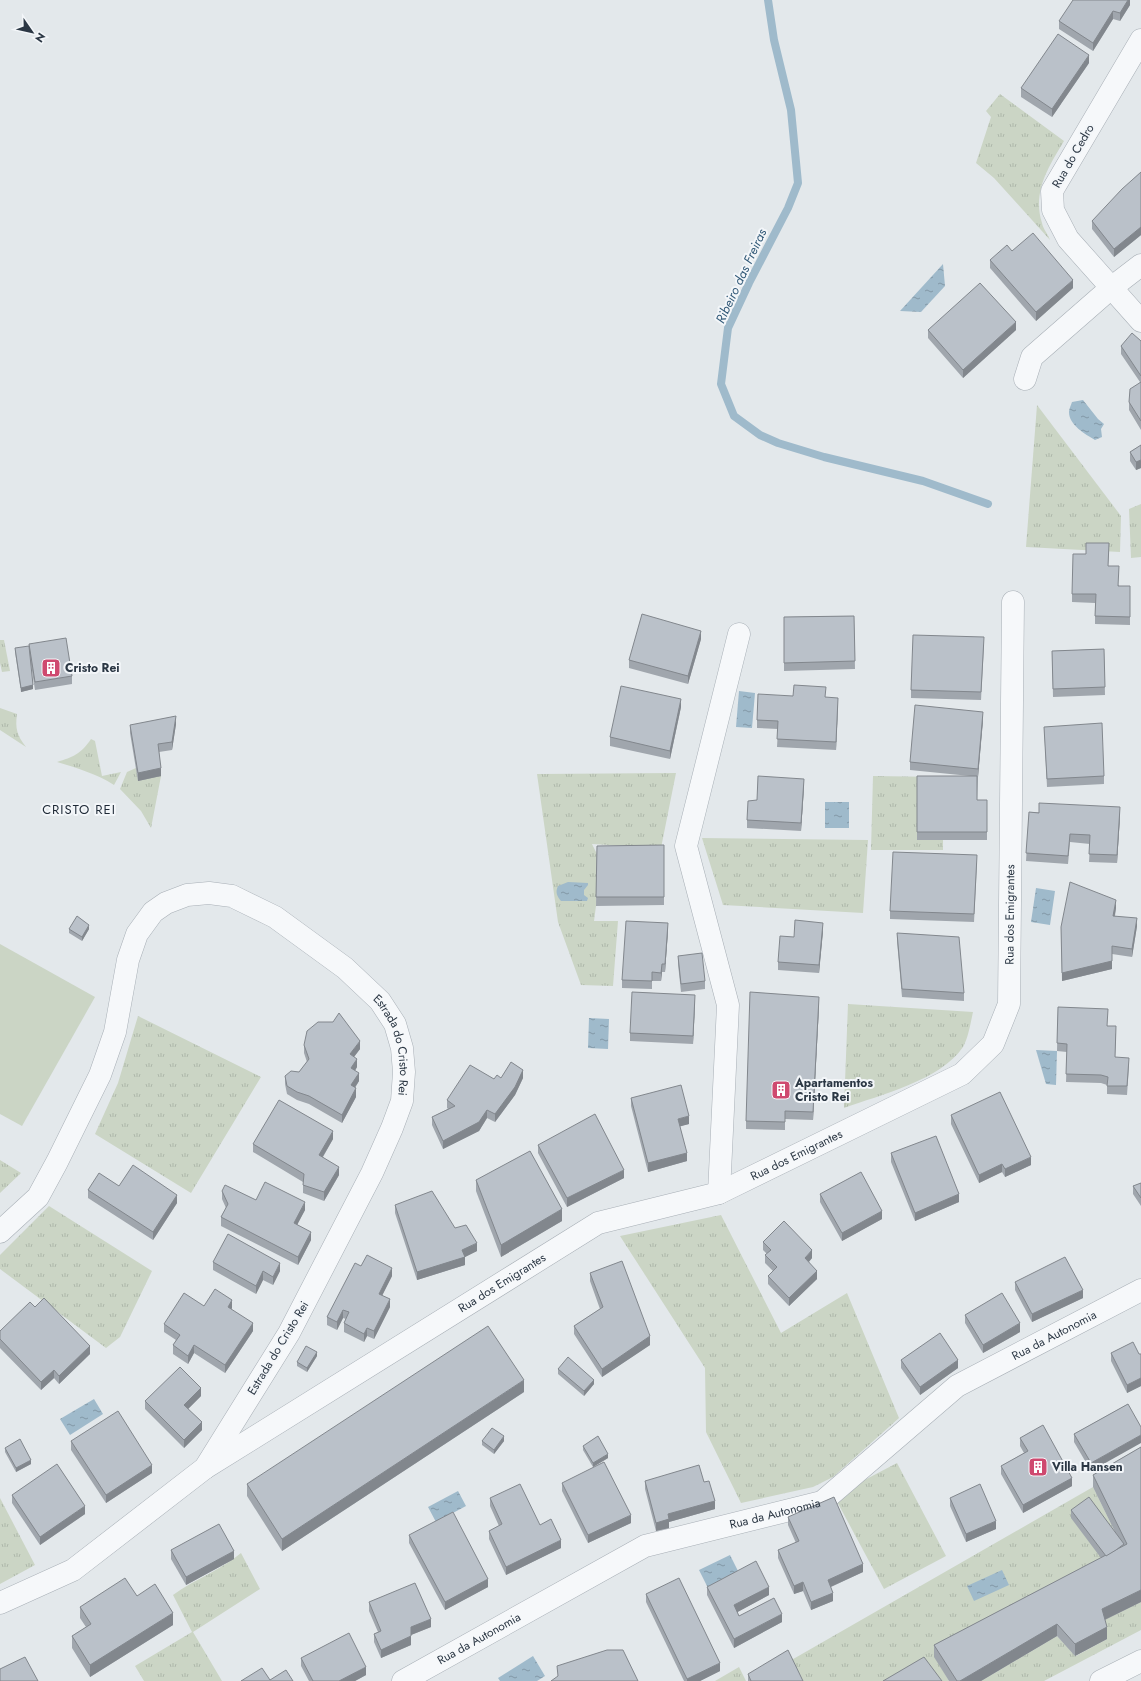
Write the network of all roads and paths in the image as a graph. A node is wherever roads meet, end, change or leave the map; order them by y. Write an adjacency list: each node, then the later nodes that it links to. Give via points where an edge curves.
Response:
1 (1141, 40): 3 (street, Rua do Cedro, via 1052,191 1053,210 1068,239)
2 (1141, 265): 3 (street)
3 (1111, 288): 4 (street, Rua do Cedro); 5 (street, via 1032,357)
4 (1141, 322)
5 (1025, 379)
6 (1013, 602): 8 (street, Rua dos Emigrantes, via 1008,1004 993,1044 962,1074)
7 (738, 634): 8 (street, via 686,846 728,1005)
8 (719, 1193): 11 (street, Rua dos Emigrantes, via 598,1223)
9 (0, 1232): 11 (street, Estrada do Cristo Rei, via 38,1197 60,1156 100,1075 115,1032 128,960 137,934 153,912 166,903 187,895 210,893 232,896 275,917 345,968 380,1001 395,1024 402,1048 402,1101 392,1128 372,1173 291,1329)
10 (1141, 1290): 14 (street, Rua da Autonomia, via 957,1386 822,1502 645,1546)
11 (205, 1468): 12 (street, Estrada do Cristo Rei, via 74,1570)
12 (0, 1603)
13 (1141, 1661): 15 (street)
14 (403, 1681)
15 (1101, 1681)

